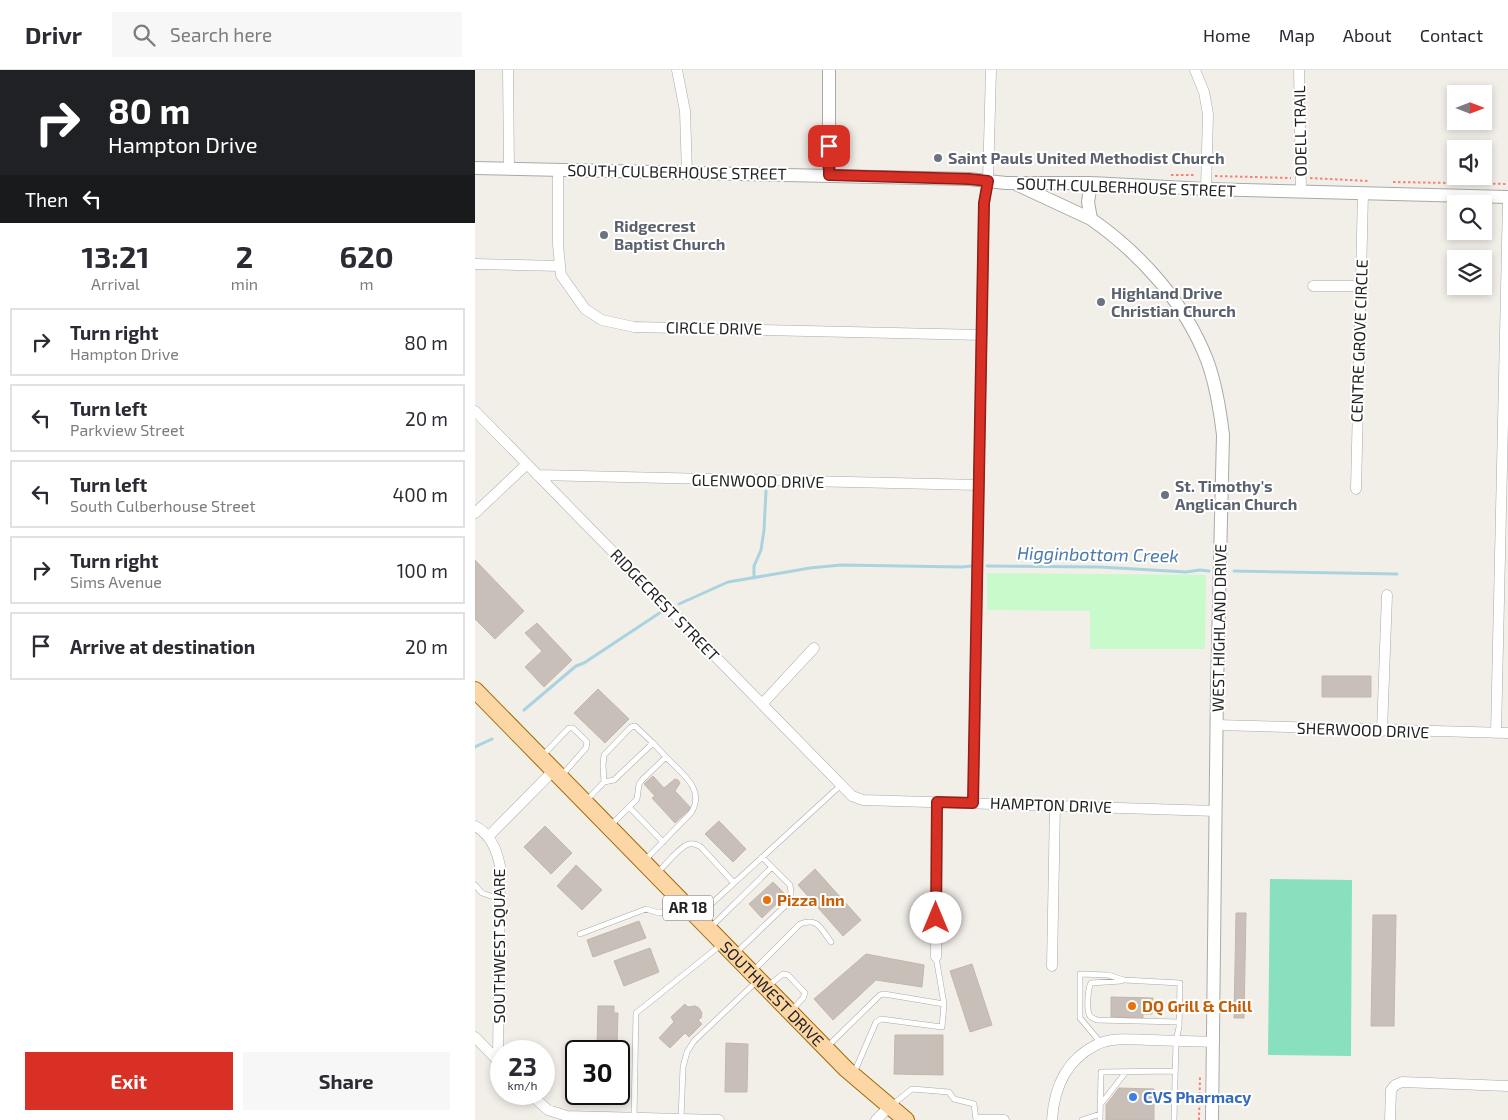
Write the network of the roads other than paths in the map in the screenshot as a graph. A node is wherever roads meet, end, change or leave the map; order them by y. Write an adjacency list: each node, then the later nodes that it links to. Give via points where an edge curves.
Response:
1 (508, 70): 8 (street)
2 (677, 70): 10 (street, via 685,111)
3 (829, 70): 11 (street)
4 (991, 70): 12 (street)
5 (1195, 70): 15 (street, via 1208,114)
6 (1299, 70): 16 (street, ODELL TRAIL)
7 (475, 168): 8 (street, SOUTH CULBERHOUSE STREET)
8 (509, 168): 9 (street, SOUTH CULBERHOUSE STREET)
9 (558, 169): 10 (street, SOUTH CULBERHOUSE STREET); 22 (street)
10 (687, 173): 11 (street, SOUTH CULBERHOUSE STREET)
11 (829, 175): 12 (street, SOUTH CULBERHOUSE STREET)
12 (988, 181): 13 (street, SOUTH CULBERHOUSE STREET); 25 (street, via 984,203)
13 (1014, 183): 14 (street, SOUTH CULBERHOUSE STREET); 20 (street, WEST HIGHLAND DRIVE)
14 (1091, 183): 15 (street, SOUTH CULBERHOUSE STREET); 20 (street, via 1088,202)
15 (1206, 189): 16 (street, SOUTH CULBERHOUSE STREET)
16 (1301, 191): 17 (street, SOUTH CULBERHOUSE STREET)
17 (1363, 193): 18 (street, SOUTH CULBERHOUSE STREET); 24 (street, CENTRE GROVE CIRCLE)
18 (1508, 196)
19 (1508, 201): 38 (street)
20 (1091, 219): 36 (street, WEST HIGHLAND DRIVE, via 1135,256 1169,293 1197,339 1215,389 1223,435)
21 (475, 264): 22 (street)
22 (560, 266): 25 (street, CIRCLE DRIVE, via 561,275 585,309 602,320 633,326)
23 (1313, 286): 24 (street)
24 (1361, 286): 30 (street, CENTRE GROVE CIRCLE)
25 (982, 335): 29 (street)
26 (475, 411): 27 (street, RIDGECREST STREET)
27 (527, 464): 28 (street, RIDGECREST STREET); 31 (street)
28 (537, 475): 29 (street, GLENWOOD DRIVE); 35 (street, RIDGECREST STREET)
29 (979, 485): 49 (street)
30 (1355, 488)
31 (475, 513)
32 (1387, 595): 37 (street)
33 (814, 648): 35 (street)
34 (475, 690): 41 (main road, SOUTHWEST DRIVE / AR 18)
35 (762, 704): 45 (street, RIDGECREST STREET)
36 (1217, 725): 37 (street, SHERWOOD DRIVE); 52 (street, WEST HIGHLAND DRIVE)
37 (1383, 731): 38 (street, SHERWOOD DRIVE)
38 (1496, 733): 39 (street, SHERWOOD DRIVE)
39 (1508, 733)
40 (653, 744): 42 (lane); 44 (lane, via 614,780); 44 (lane, via 635,726 631,727 604,755)
41 (540, 757): 43 (main road, SOUTHWEST DRIVE / AR 18); 43 (lane, via 569,728 578,732 587,745)
42 (667, 757): 51 (lane, via 639,784 637,799); 56 (lane, via 692,783 696,805)
43 (557, 773): 47 (main road, SOUTHWEST DRIVE / AR 18); 55 (street)
44 (604, 782): 47 (lane)
45 (841, 784): 46 (street, RIDGECREST STREET); 57 (lane)
46 (856, 798): 48 (street, HAMPTON DRIVE)
47 (585, 802): 54 (main road, SOUTHWEST DRIVE / AR 18)
48 (937, 802): 49 (street, HAMPTON DRIVE); 70 (street)
49 (973, 803): 50 (street, HAMPTON DRIVE)
50 (1055, 805): 52 (street, HAMPTON DRIVE); 71 (street)
51 (630, 808): 54 (lane); 56 (lane)
52 (1216, 810): 80 (street, WEST HIGHLAND DRIVE)
53 (475, 826): 55 (street)
54 (609, 827): 58 (main road, SOUTHWEST DRIVE / AR 18)
55 (488, 837): 63 (street, SOUTHWEST SQUARE, via 500,866)
56 (663, 842): 58 (lane)
57 (762, 857): 59 (lane); 61 (lane)
58 (643, 862): 60 (main road, SOUTHWEST DRIVE / AR 18)
59 (771, 867): 66 (lane); 69 (lane, via 790,885 788,903)
60 (656, 874): 61 (lane, via 682,848 696,844); 64 (main road, SOUTHWEST DRIVE / AR 18)
61 (734, 882): 65 (lane)
62 (475, 886): 63 (lane, via 482,893)
63 (499, 899): 78 (street, SOUTHWEST SQUARE)
64 (685, 905): 65 (main road, SOUTHWEST DRIVE / AR 18); 67 (lane, via 659,913 645,909)
65 (697, 917): 66 (main road, SOUTHWEST DRIVE / AR 18)
66 (709, 929): 69 (main road, SOUTHWEST DRIVE / AR 18)
67 (580, 934)
68 (831, 942): 72 (lane, via 812,921 800,924)
69 (728, 949): 72 (main road, SOUTHWEST DRIVE / AR 18); 92 (lane, via 636,1013)
70 (936, 957): 74 (lane)
71 (1053, 966)
72 (758, 980): 75 (main road, SOUTHWEST DRIVE / AR 18); 75 (lane, via 788,975 805,992); 93 (lane, via 694,1041 687,1052)
73 (1123, 980): 76 (lane, via 1180,983); 76 (lane, via 1091,983 1090,1016 1097,1020); 81 (lane, via 1108,975 1081,974 1080,1018)
74 (944, 1004): 82 (lane, via 880,995); 86 (lane, via 943,1027 878,1020)
75 (789, 1012): 82 (main road, SOUTHWEST DRIVE / AR 18)
76 (1179, 1022): 79 (lane)
77 (475, 1037): 83 (street)
78 (500, 1040)
79 (1175, 1041): 80 (street); 81 (street, via 1113,1040); 85 (lane)
80 (1214, 1042): 104 (street, WEST HIGHLAND DRIVE)
81 (1101, 1043): 100 (street, via 1066,1069)
82 (826, 1048): 86 (main road, SOUTHWEST DRIVE / AR 18)
83 (490, 1053)
84 (1126, 1072): 85 (lane); 89 (lane); 89 (lane, via 1101,1072)
85 (1175, 1072): 103 (lane)
86 (853, 1075): 90 (main road, SOUTHWEST DRIVE / AR 18)
87 (1508, 1086): 105 (street, via 1402,1082 1391,1090)
88 (542, 1105): 92 (street, via 560,1114)
89 (1100, 1105): 91 (lane)
90 (889, 1107): 95 (street); 96 (main road, SOUTHWEST DRIVE / AR 18); 97 (lane, via 912,1089 949,1092 955,1099 974,1104)
91 (1100, 1114): 101 (lane); 102 (lane)
92 (634, 1118): 93 (street)
93 (675, 1119): 94 (street)
94 (719, 1120)
95 (876, 1120)
96 (906, 1120)
97 (976, 1120)
98 (980, 1120): 99 (street)
99 (1004, 1120)
100 (1052, 1120)
101 (1082, 1120)
102 (1100, 1120)
103 (1174, 1120)
104 (1212, 1120)
105 (1390, 1120)

